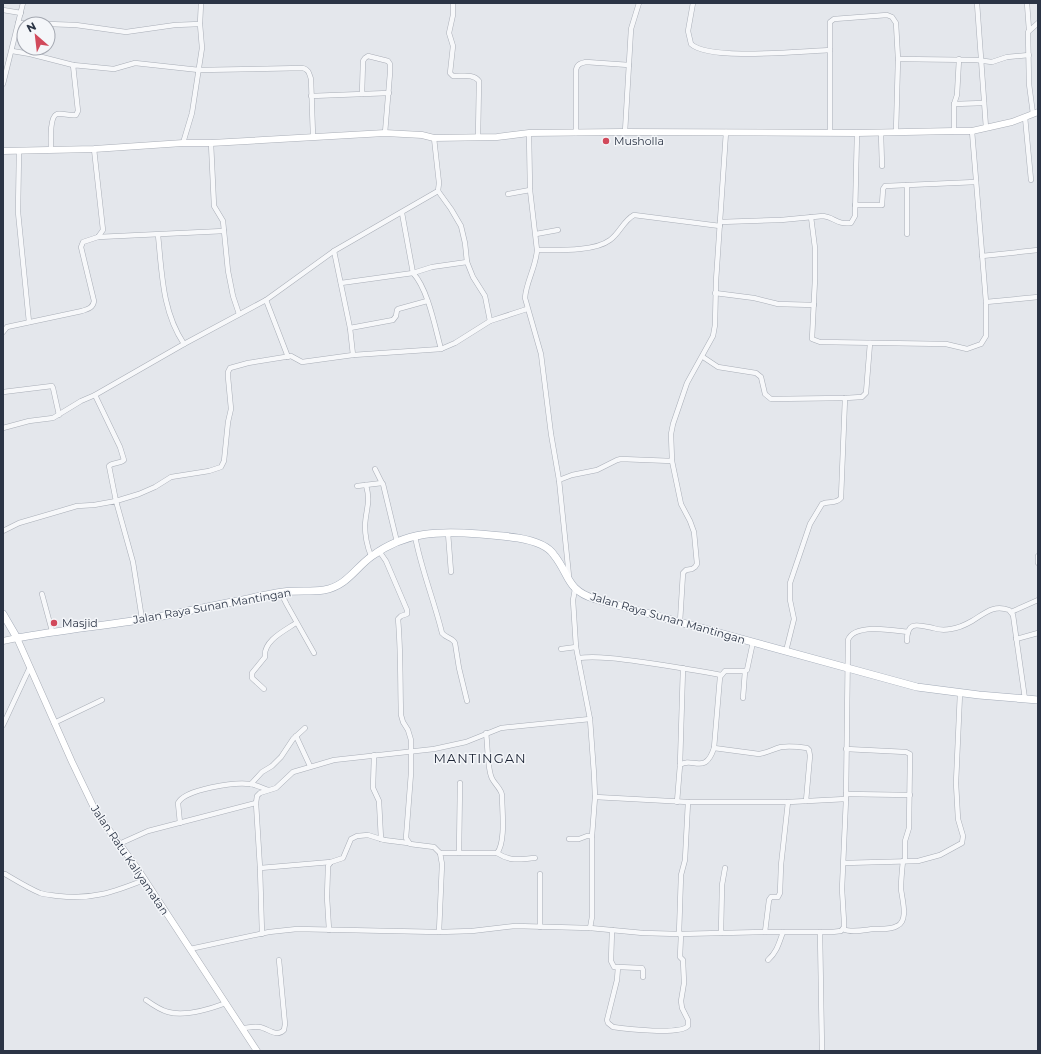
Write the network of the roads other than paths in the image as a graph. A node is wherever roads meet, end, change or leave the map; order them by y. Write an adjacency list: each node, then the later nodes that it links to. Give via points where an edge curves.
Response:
1 (23, 3): 9 (street)
2 (201, 3): 13 (street)
3 (453, 3): 46 (street, via 449,34 453,46 450,73 452,76 472,76 479,81)
4 (639, 3): 23 (street, via 631,29)
5 (693, 3): 16 (street, via 688,36 691,44 700,49 735,55)
6 (977, 3): 21 (street)
7 (1027, 3): 14 (street)
8 (3, 10): 9 (street)
9 (21, 13): 10 (street)
10 (20, 16)
11 (1038, 23): 14 (street)
12 (56, 24): 13 (street, via 126,32)
13 (200, 24): 24 (street, via 202,48)
14 (1029, 30): 18 (street)
15 (16, 33): 17 (street)
16 (830, 50): 19 (street, via 832,20 887,15 896,23); 42 (street)
17 (12, 52): 22 (street); 25 (street)
18 (1029, 55): 21 (street, via 1007,57 992,62); 31 (street, via 1029,84)
19 (898, 59): 20 (street); 38 (street)
20 (958, 59): 21 (street); 30 (street, via 957,95)
21 (980, 60): 29 (street)
22 (73, 65): 24 (street, via 114,69 135,63); 51 (street, via 78,111 73,116 54,116)
23 (629, 65): 36 (street); 41 (street, via 586,62 578,66)
24 (199, 70): 28 (street, via 303,68 309,72); 48 (street, via 192,113)
25 (3, 84)
26 (389, 93): 27 (street); 27 (street, via 389,62 368,56 363,61); 39 (street)
27 (362, 94): 28 (street)
28 (311, 96): 45 (street)
29 (984, 103): 30 (street); 33 (street)
30 (954, 104): 35 (street)
31 (1035, 113): 32 (street)
32 (1025, 117): 33 (street); 55 (street)
33 (986, 128): 34 (street)
34 (972, 130): 35 (street); 56 (street)
35 (954, 131): 38 (street)
36 (625, 132): 37 (street); 41 (street)
37 (726, 132): 42 (street); 64 (street)
38 (896, 132): 43 (street)
39 (385, 133): 45 (street); 47 (street)
40 (529, 133): 41 (street); 46 (street, via 507,137); 58 (street)
41 (576, 133)
42 (830, 133): 44 (street)
43 (881, 133): 44 (street); 54 (street)
44 (857, 134): 61 (street)
45 (313, 136): 49 (street)
46 (478, 137): 47 (street)
47 (434, 138): 59 (street)
48 (183, 143): 49 (street); 50 (street)
49 (210, 143): 66 (street, via 214,206 223,221)
50 (94, 149): 51 (street); 70 (street, via 103,226 103,232)
51 (51, 150): 53 (street)
52 (3, 151): 53 (street)
53 (19, 151): 87 (street, via 18,212)
54 (882, 166)
55 (1031, 180)
56 (976, 182): 57 (street); 74 (street)
57 (907, 185): 61 (street, via 884,187 882,205); 68 (street)
58 (530, 190): 60 (street); 67 (street)
59 (438, 191): 62 (street); 75 (street, via 461,226)
60 (508, 194)
61 (855, 205): 63 (street, via 855,216 851,223 840,223 826,216)
62 (402, 213): 73 (street); 76 (street)
63 (811, 217): 64 (street); 83 (street, via 815,248)
64 (720, 224): 71 (street, via 634,215 610,240 594,247); 78 (street)
65 (558, 230): 67 (street)
66 (224, 231): 69 (street); 85 (street, via 233,296)
67 (536, 234): 71 (street)
68 (907, 234)
69 (158, 235): 70 (street); 91 (street, via 168,312)
70 (98, 237): 87 (street, via 82,242 81,247 94,301 91,308)
71 (537, 250): 84 (street, via 526,290)
72 (1038, 250): 74 (street)
73 (334, 251): 77 (street); 80 (street)
74 (982, 256): 82 (street)
75 (467, 262): 76 (street, via 432,267); 86 (street, via 484,296)
76 (413, 273): 77 (street); 81 (street)
77 (341, 283): 88 (street)
78 (715, 293): 83 (street, via 778,304); 95 (street, via 713,336)
79 (1038, 297): 82 (street)
80 (266, 300): 85 (street); 94 (street)
81 (427, 301): 88 (street, via 398,309 393,320); 92 (street)
82 (986, 302): 90 (street, via 986,336 976,347 967,349 946,344)
83 (814, 305): 90 (street, via 812,339 820,342)
84 (528, 309): 86 (street); 103 (street, via 541,354)
85 (239, 314): 91 (street)
86 (490, 321): 92 (street)
87 (29, 322): 89 (street)
88 (350, 328): 93 (street)
89 (3, 332)
90 (870, 343): 98 (street, via 866,393)
91 (184, 344): 97 (street)
92 (441, 349): 93 (street)
93 (353, 355): 94 (street, via 302,362 292,356)
94 (288, 357): 107 (street, via 248,363 229,370 231,409 224,462 221,467 170,477 155,487)
95 (703, 357): 98 (street, via 718,367 756,373 761,377 765,394 771,399); 101 (street, via 687,383 673,424)
96 (3, 392): 99 (street, via 52,386)
97 (95, 394): 99 (street); 107 (street, via 124,460 109,466)
98 (845, 398): 137 (street, via 841,498 834,503 822,504 810,524 790,583 794,619)
99 (59, 415): 100 (street)
100 (3, 428)
101 (672, 462): 103 (street, via 621,459 597,470); 125 (street, via 681,504 694,532 696,556 695,567 683,573)
102 (374, 469): 104 (street)
103 (559, 480): 117 (street)
104 (382, 483): 105 (street); 111 (street)
105 (366, 484): 106 (street); 113 (street, via 369,500 365,534)
106 (357, 486)
107 (116, 501): 108 (street, via 77,506 19,523); 124 (street, via 133,562)
108 (3, 531)
109 (448, 533): 110 (main road, Jalan Raya Sunan Mantingan); 116 (street); 117 (main road, Jalan Raya Sunan Mantingan, via 496,535 532,541 554,554)
110 (415, 536): 111 (main road, Jalan Raya Sunan Mantingan); 151 (street, via 442,633 455,643)
111 (398, 542): 112 (main road, Jalan Raya Sunan Mantingan)
112 (379, 551): 113 (main road, Jalan Raya Sunan Mantingan); 160 (street, via 407,610 407,614 398,619 399,671 401,715 411,740)
113 (371, 556): 119 (main road, Jalan Raya Sunan Mantingan, via 352,576 325,590)
114 (1038, 556): 115 (street)
115 (1038, 563)
116 (451, 572)
117 (570, 582): 118 (main road, Jalan Raya Sunan Mantingan)
118 (575, 589): 125 (main road, Jalan Raya Sunan Mantingan, via 590,597); 135 (street, via 573,600)
119 (284, 592): 124 (main road, Jalan Raya Sunan Mantingan); 126 (street, via 285,603)
120 (42, 594): 127 (street)
121 (1038, 600): 122 (street)
122 (1011, 612): 128 (street, via 993,608 959,627 944,630 917,624); 131 (street)
123 (3, 614): 130 (main road, Jalan Ratu Kaliyamatan)
124 (142, 619): 127 (main road, Jalan Raya Sunan Mantingan)
125 (680, 622): 134 (main road, Jalan Raya Sunan Mantingan)
126 (296, 623): 138 (street); 145 (street, via 272,639 264,651 265,657 252,673 252,678)
127 (52, 631): 130 (main road, Jalan Raya Sunan Mantingan)
128 (908, 632): 133 (street); 142 (street, via 865,629 853,633 848,640)
129 (1038, 633): 131 (street)
130 (16, 638): 132 (street, Jalan Raya Sunan Mantingan); 140 (street, Jalan Ratu Kaliyamatan)
131 (1016, 639): 148 (street)
132 (3, 641)
133 (907, 641)
134 (753, 642): 137 (main road, Jalan Raya Sunan Mantingan); 143 (street, via 748,668)
135 (576, 647): 136 (street); 139 (street)
136 (561, 649)
137 (786, 651): 142 (main road, Jalan Raya Sunan Mantingan)
138 (314, 654)
139 (578, 658): 141 (street, via 621,660); 152 (street)
140 (30, 666): 153 (street, Jalan Ratu Kaliyamatan); 154 (street)
141 (683, 668): 144 (street); 162 (street)
142 (849, 668): 146 (main road, Jalan Raya Sunan Mantingan, via 917,687); 159 (street)
143 (745, 671): 144 (street, via 725,671); 147 (street)
144 (721, 675): 158 (street)
145 (264, 689)
146 (960, 693): 148 (main road, Jalan Raya Sunan Mantingan); 186 (street, via 956,783 958,819 963,841 940,855 918,861)
147 (743, 698)
148 (1025, 699): 150 (main road, Jalan Raya Sunan Mantingan)
149 (102, 700): 153 (street)
150 (1038, 700)
151 (467, 701)
152 (590, 719): 156 (street, via 501,728); 169 (street)
153 (54, 723): 181 (street, Jalan Ratu Kaliyamatan, via 96,812)
154 (3, 725)
155 (305, 728): 157 (street)
156 (486, 733): 160 (street, via 466,742); 184 (street, via 490,774 502,795 502,842)
157 (296, 736): 163 (street); 165 (street, via 281,757)
158 (714, 748): 162 (street, via 707,761); 171 (street, via 765,754 780,748 808,748 810,756)
159 (846, 749): 167 (street); 168 (street, via 908,753 911,757)
160 (411, 752): 161 (street); 180 (street, via 406,838)
161 (374, 755): 163 (street); 178 (street, via 373,788 379,801)
162 (680, 765): 172 (street)
163 (310, 766): 166 (street, via 293,772 278,786)
164 (460, 783): 183 (street)
165 (251, 784): 166 (street); 176 (street, via 200,790 182,797 178,803)
166 (268, 790): 175 (street, via 257,796)
167 (846, 794): 168 (street); 170 (street)
168 (910, 795): 186 (street)
169 (595, 797): 172 (street); 177 (street)
170 (846, 799): 171 (street); 188 (street)
171 (806, 801): 174 (street)
172 (677, 802): 173 (street)
173 (688, 802): 174 (street); 205 (street, via 685,860 681,876)
174 (788, 802): 200 (street, via 780,893 778,897 768,900)
175 (256, 803): 176 (street); 189 (street)
176 (180, 823): 181 (street, via 142,833)
177 (592, 836): 179 (street); 195 (street)
178 (381, 839): 180 (street); 187 (street, via 368,835 357,836 352,839 343,858)
179 (569, 839)
180 (408, 843): 182 (street, via 434,847)
181 (120, 844): 193 (street, Jalan Ratu Kaliyamatan)
182 (440, 853): 183 (street); 199 (street, via 442,864)
183 (459, 853): 184 (street)
184 (497, 853): 185 (street, via 505,858)
185 (535, 858)
186 (904, 861): 188 (street); 196 (street, via 901,889 904,916 901,924 888,929)
187 (331, 862): 189 (street); 197 (street, via 328,866 327,887)
188 (844, 862): 196 (street)
189 (260, 868): 204 (street)
190 (725, 868): 203 (street)
191 (5, 874): 193 (street, via 42,894 65,897 99,896)
192 (540, 874): 194 (street)
193 (144, 880): 206 (street, Jalan Ratu Kaliyamatan)
194 (540, 926): 195 (street); 199 (street)
195 (590, 928): 198 (street)
196 (843, 929): 202 (street, via 837,932)
197 (329, 930): 199 (street); 204 (street, via 297,929)
198 (612, 930): 205 (street); 209 (street, via 611,961 614,967)
199 (439, 932)
200 (765, 932): 201 (street); 203 (street)
201 (782, 932): 202 (street); 208 (street, via 776,951)
202 (820, 932): 215 (street)
203 (721, 933): 205 (street)
204 (262, 934): 206 (street)
205 (680, 934): 209 (street, via 684,983 681,1001 689,1022 686,1029 656,1031 609,1025 607,1020)
206 (190, 949): 212 (street, Jalan Ratu Kaliyamatan)
207 (279, 960): 213 (street, via 284,1030 277,1033 258,1027)
208 (768, 960)
209 (618, 967): 210 (street, via 642,968)
210 (643, 977)
211 (146, 1000): 212 (street, via 163,1010 178,1013 194,1012)
212 (226, 1003): 213 (street, Jalan Ratu Kaliyamatan)
213 (242, 1028): 214 (street, Jalan Ratu Kaliyamatan)
214 (257, 1051)
215 (822, 1051)

